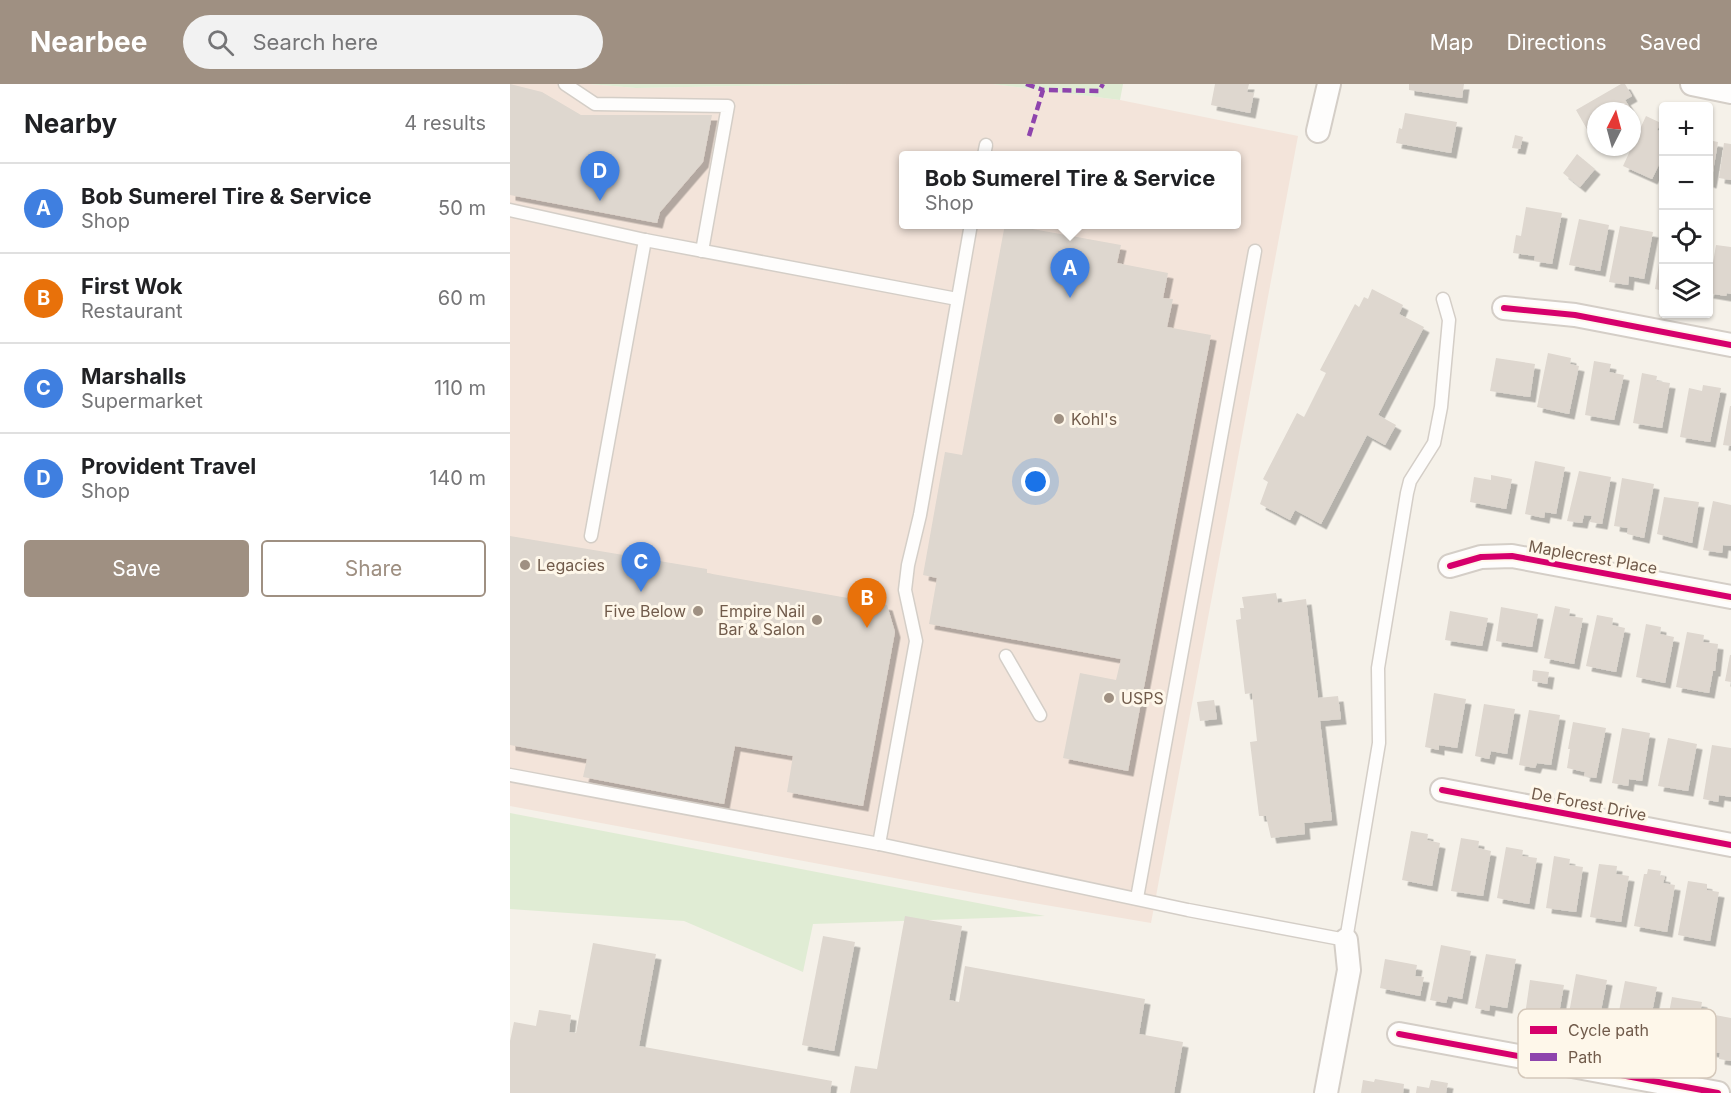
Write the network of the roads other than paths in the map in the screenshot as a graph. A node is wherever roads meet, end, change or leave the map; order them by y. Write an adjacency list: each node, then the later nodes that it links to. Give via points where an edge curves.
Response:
1 (565, 84): 9 (lane, via 595,104 728,106)
2 (1329, 84): 5 (street)
3 (1692, 84): 4 (street)
4 (1731, 92)
5 (1318, 131)
6 (510, 210): 8 (lane)
7 (970, 229): 11 (lane)
8 (645, 240): 9 (lane); 15 (lane)
9 (702, 251): 11 (lane)
10 (1255, 251): 24 (lane)
11 (957, 299): 22 (lane, via 908,565 905,590 916,641)
12 (1443, 299): 25 (lane, via 1449,320 1441,407 1434,443 1410,481 1407,493 1378,668 1379,743)
13 (1504, 308): 14 (street, via 1575,315)
14 (1731, 345)
15 (591, 536)
16 (1450, 566): 17 (street, Maplecrest Place, via 1512,556)
17 (1731, 597)
18 (1006, 656): 19 (lane)
19 (1040, 715)
20 (510, 776): 22 (lane)
21 (1442, 790): 23 (street, De Forest Drive)
22 (879, 844): 24 (lane)
23 (1731, 845)
24 (1137, 898): 25 (lane)
25 (1346, 940): 29 (street, via 1349,970)
26 (1399, 1034): 27 (street)
27 (1518, 1056)
28 (1637, 1078): 30 (street)
29 (1326, 1093)
30 (1718, 1093)

